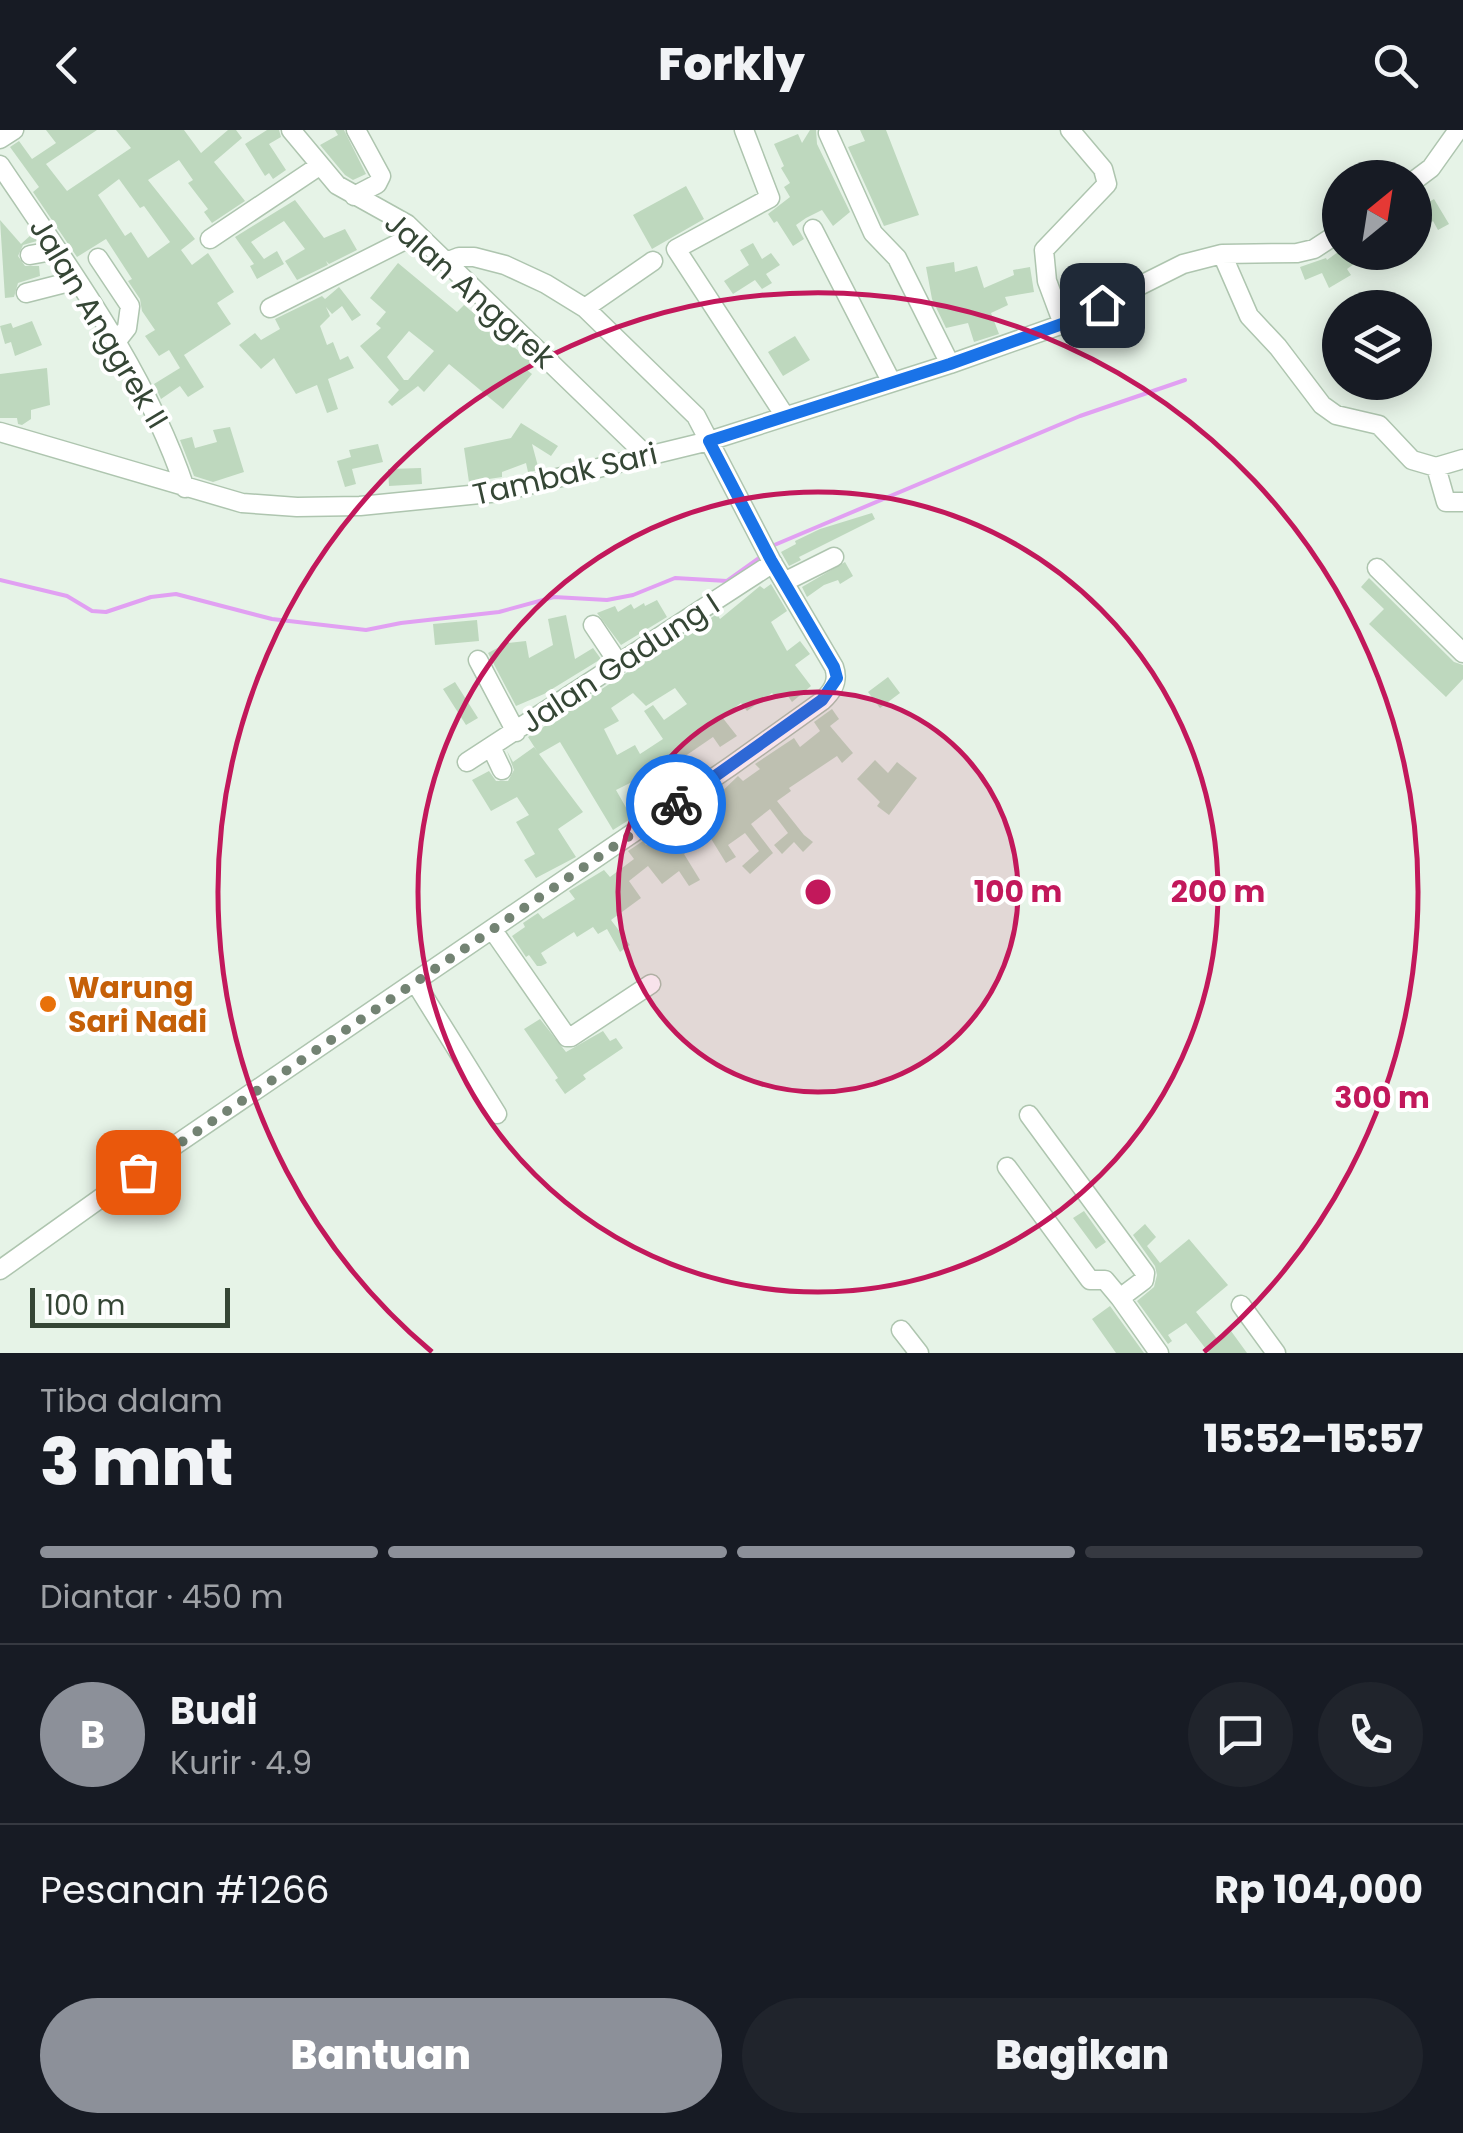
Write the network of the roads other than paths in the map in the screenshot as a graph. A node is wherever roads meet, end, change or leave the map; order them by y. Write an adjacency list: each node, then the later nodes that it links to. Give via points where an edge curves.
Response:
1 (14, 130): 8 (street)
2 (291, 130): 11 (street, Jalan Anggrek)
3 (356, 130): 12 (street, via 381,176)
4 (744, 130): 31 (street, via 770,198 676,249)
5 (1070, 130): 27 (street, via 1103,169 1107,184 1044,250)
6 (1458, 130): 9 (street)
7 (828, 133): 29 (street, via 873,233 897,258)
8 (0, 139)
9 (1432, 164)
10 (0, 166): 17 (street, Jalan Anggrek II)
11 (318, 166): 12 (street, Jalan Anggrek); 15 (street)
12 (354, 196): 14 (street, Jalan Anggrek)
13 (814, 229): 30 (street)
14 (417, 234): 22 (street, Jalan Anggrek); 25 (street)
15 (210, 239)
16 (1322, 244): 18 (street, Tambak Sari, via 1297,253)
17 (58, 250): 19 (street); 23 (street, Jalan Anggrek II)
18 (1222, 254): 27 (street, Tambak Sari, via 1160,274); 36 (street, via 1249,316 1322,405 1379,425 1412,460)
19 (30, 256)
20 (98, 258): 28 (street, via 130,306 132,316)
21 (653, 261): 26 (street)
22 (446, 262): 26 (street, via 474,257 505,265); 34 (street, Jalan Anggrek)
23 (77, 280): 24 (street); 28 (street, Jalan Anggrek II)
24 (26, 293)
25 (270, 308)
26 (585, 308): 33 (street, via 696,416)
27 (1062, 324): 29 (street, Tambak Sari)
28 (116, 342): 37 (street, Jalan Anggrek II, via 166,436)
29 (950, 364): 30 (street, Tambak Sari)
30 (891, 381): 31 (street, Tambak Sari)
31 (785, 416): 33 (street, Tambak Sari)
32 (0, 432): 37 (street, Tambak Sari)
33 (709, 441): 34 (street, Tambak Sari); 39 (street)
34 (648, 456): 37 (street, Tambak Sari, via 500,492 360,506 242,503)
35 (1463, 458): 36 (street)
36 (1438, 474): 38 (street, via 1446,502)
37 (185, 488)
38 (1463, 502)
39 (769, 555): 42 (street); 46 (street, Jalan Gadung I)
40 (834, 556): 42 (street)
41 (1377, 568): 44 (street)
42 (784, 582): 51 (street, via 834,667 829,695)
43 (593, 625): 46 (street)
44 (1463, 654)
45 (478, 660): 47 (street)
46 (619, 664): 47 (street, Jalan Gadung I)
47 (516, 732): 48 (street, Jalan Gadung I)
48 (491, 748): 49 (street, Jalan Gadung I); 50 (street)
49 (466, 762)
50 (502, 770)
51 (492, 929): 52 (street); 53 (street, via 567,1037)
52 (415, 982): 54 (street); 57 (street)
53 (652, 984)
54 (497, 1114)
55 (1029, 1115): 58 (street, via 1145,1273)
56 (1007, 1167): 58 (street, via 1090,1280 1106,1280)
57 (0, 1270)
58 (1120, 1298): 62 (street)
59 (1241, 1305): 63 (street)
60 (901, 1330): 61 (street)
61 (919, 1353)
62 (1159, 1353)
63 (1276, 1353)

